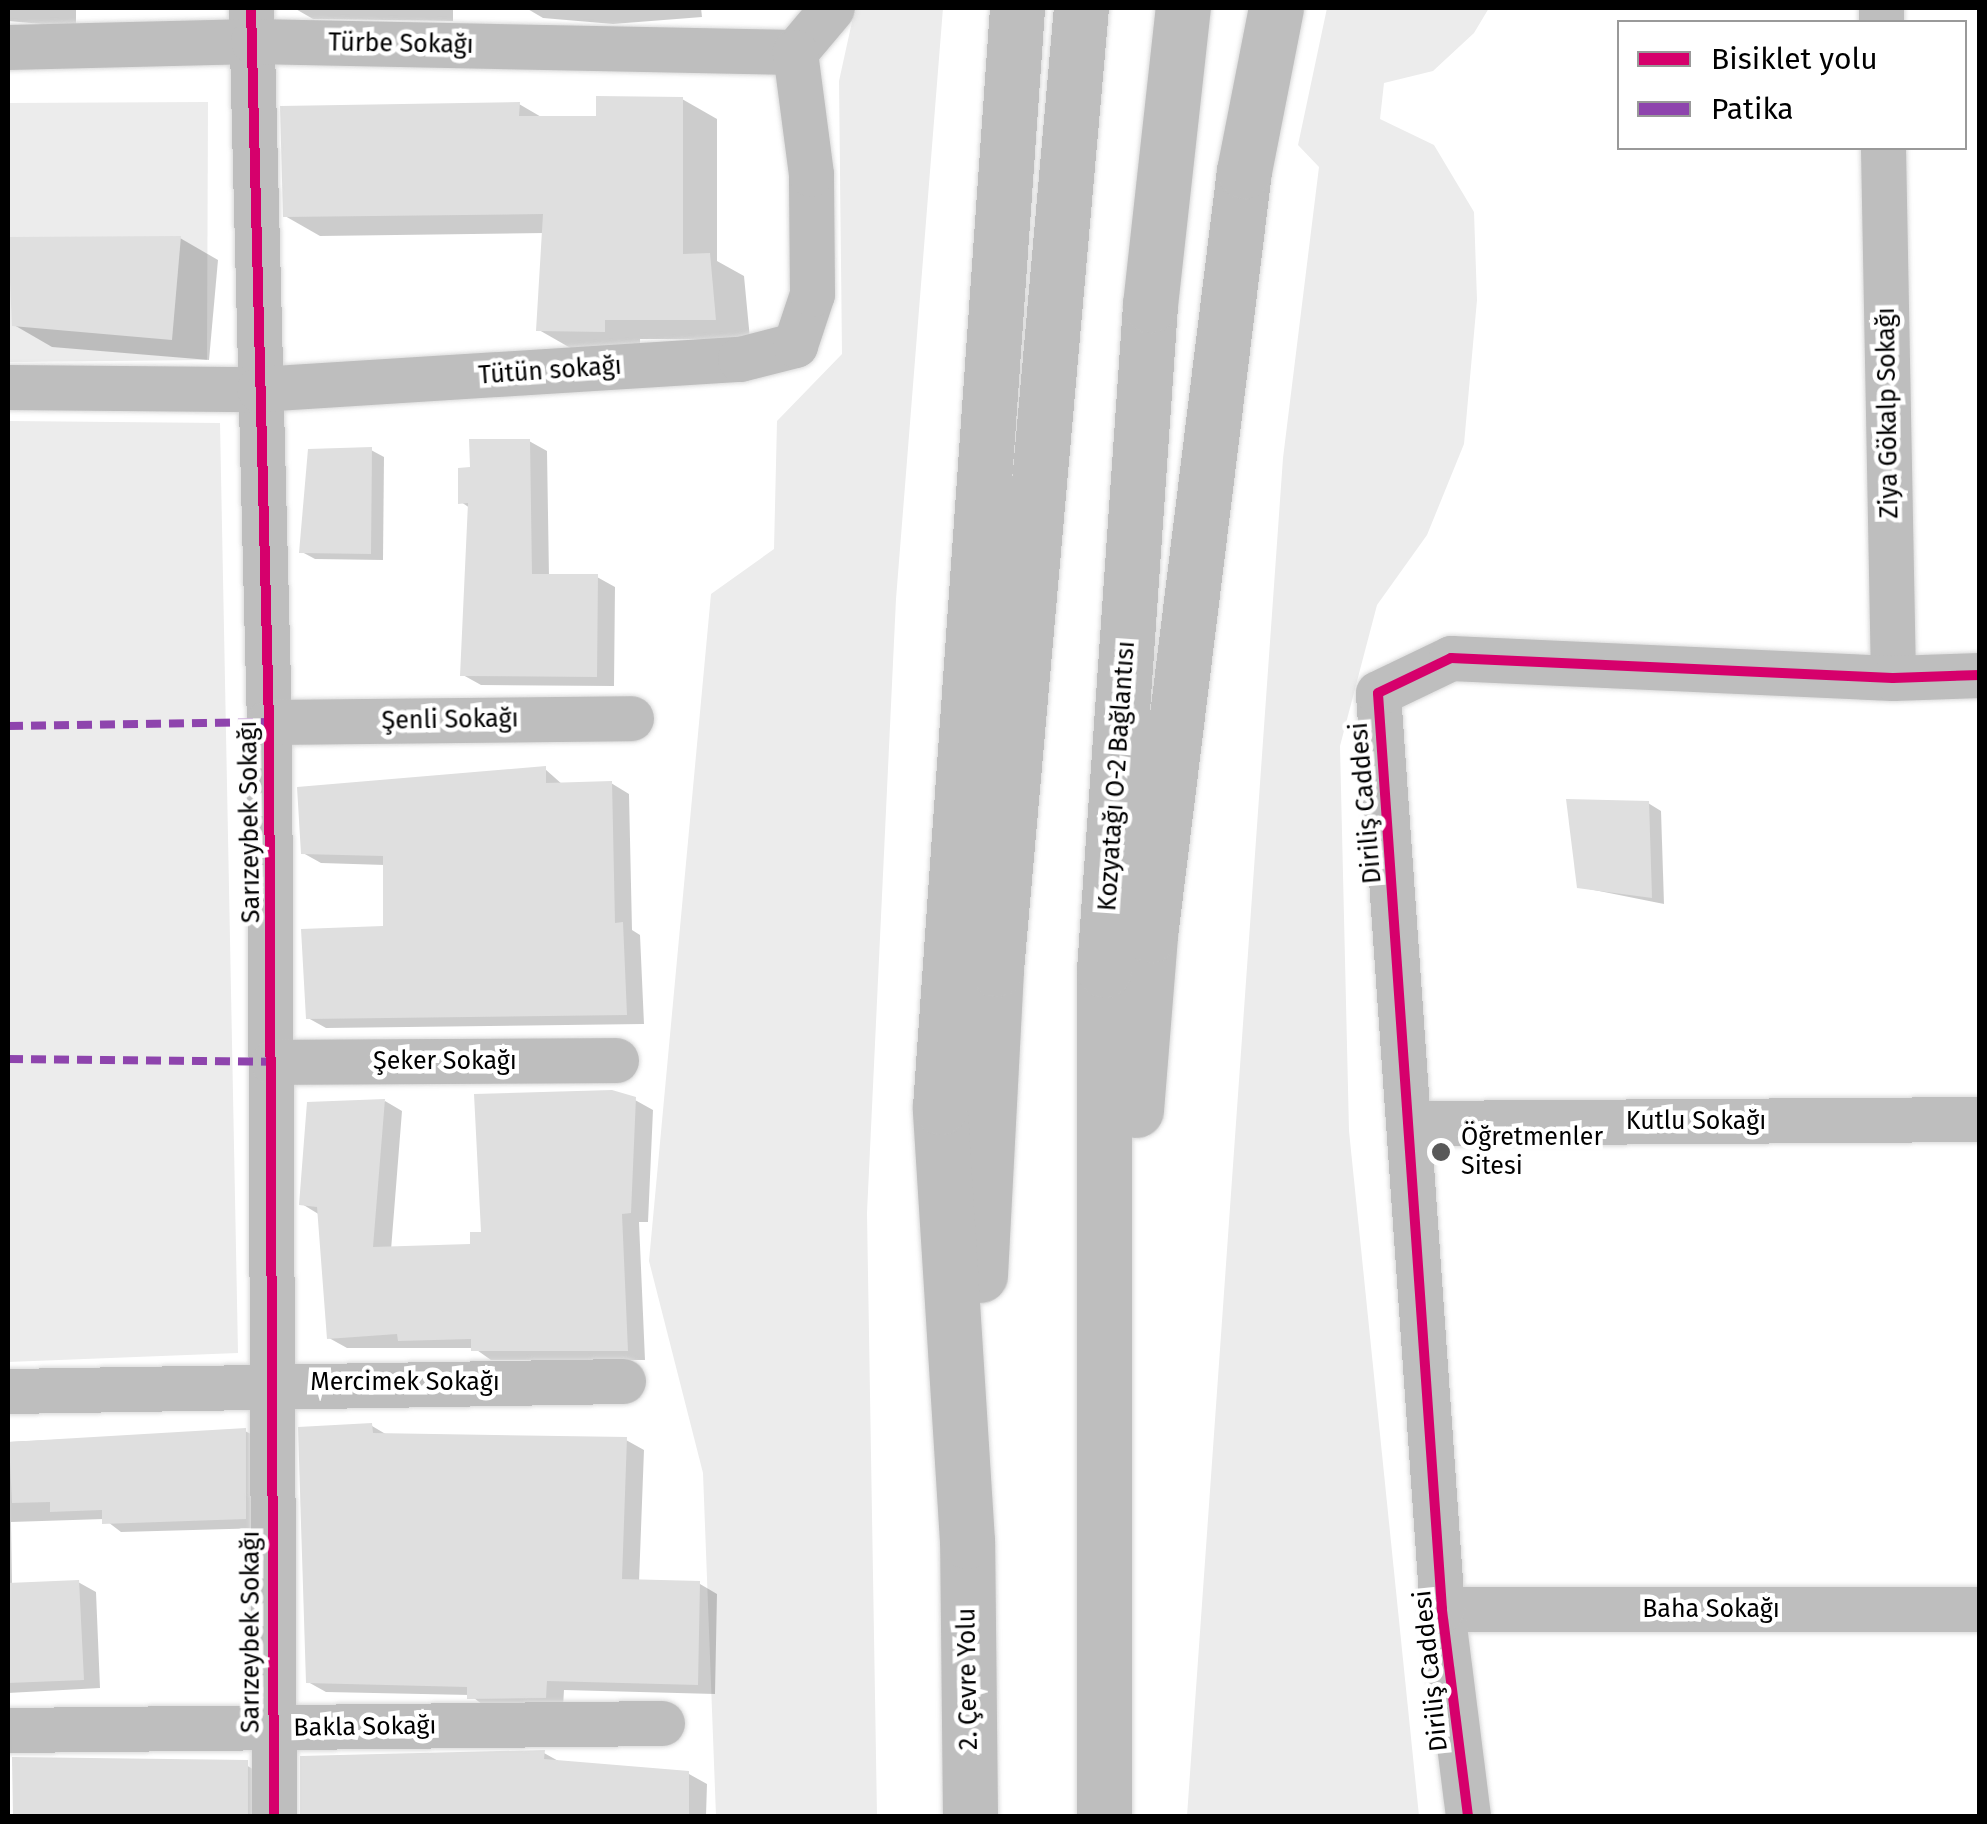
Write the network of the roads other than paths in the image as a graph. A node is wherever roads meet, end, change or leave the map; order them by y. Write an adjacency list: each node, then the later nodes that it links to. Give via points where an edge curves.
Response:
1 (832, 8): 8 (street)
2 (1017, 8): 23 (highway, via 940,1107)
3 (1081, 8): 23 (highway, via 996,969)
4 (1183, 8): 24 (highway, Kozyatağı O-2 Bağlantısı, via 1150,305 1104,970)
5 (1276, 8): 24 (highway, via 1244,171 1150,935)
6 (252, 24): 7 (street, Türbe Sokağı); 8 (street, Türbe Sokağı); 11 (street, Sarızeybek Sokağı)
7 (8, 47)
8 (795, 52): 11 (street, Tütün sokağı, via 812,174 812,294 795,345 740,360)
9 (1884, 150): 13 (street, Ziya Gökalp Sokağı)
10 (8, 388): 11 (street, Tütün sokağı)
11 (259, 389): 15 (street, Sarızeybek Sokağı)
12 (1980, 675): 13 (street, Diriliş Caddesi)
13 (1893, 678): 19 (street, Diriliş Caddesi, via 1451,658 1378,693)
14 (631, 718): 15 (street, Şenli Sokağı)
15 (269, 722): 17 (street, Sarızeybek Sokağı)
16 (616, 1060): 17 (street, Şeker Sokağı)
17 (273, 1062): 21 (street, Sarızeybek Sokağı)
18 (1980, 1118): 19 (street, Kutlu Sokağı)
19 (1412, 1123): 25 (street, Diriliş Caddesi)
20 (623, 1380): 21 (street, Mercimek Sokağı)
21 (271, 1383): 22 (street, Mercimek Sokağı); 28 (street, Sarızeybek Sokağı)
22 (8, 1391)
23 (967, 1541): 31 (highway, 2. Çevre Yolu)
24 (1102, 1547): 32 (highway)
25 (1442, 1609): 26 (street, Baha Sokağı); 33 (street, Diriliş Caddesi)
26 (1980, 1609)
27 (662, 1723): 28 (street, Bakla Sokağı)
28 (271, 1728): 29 (street, Bakla Sokağı); 30 (street, Sarızeybek Sokağı)
29 (8, 1730)
30 (274, 1816)
31 (970, 1816)
32 (1104, 1816)
33 (1468, 1816)

